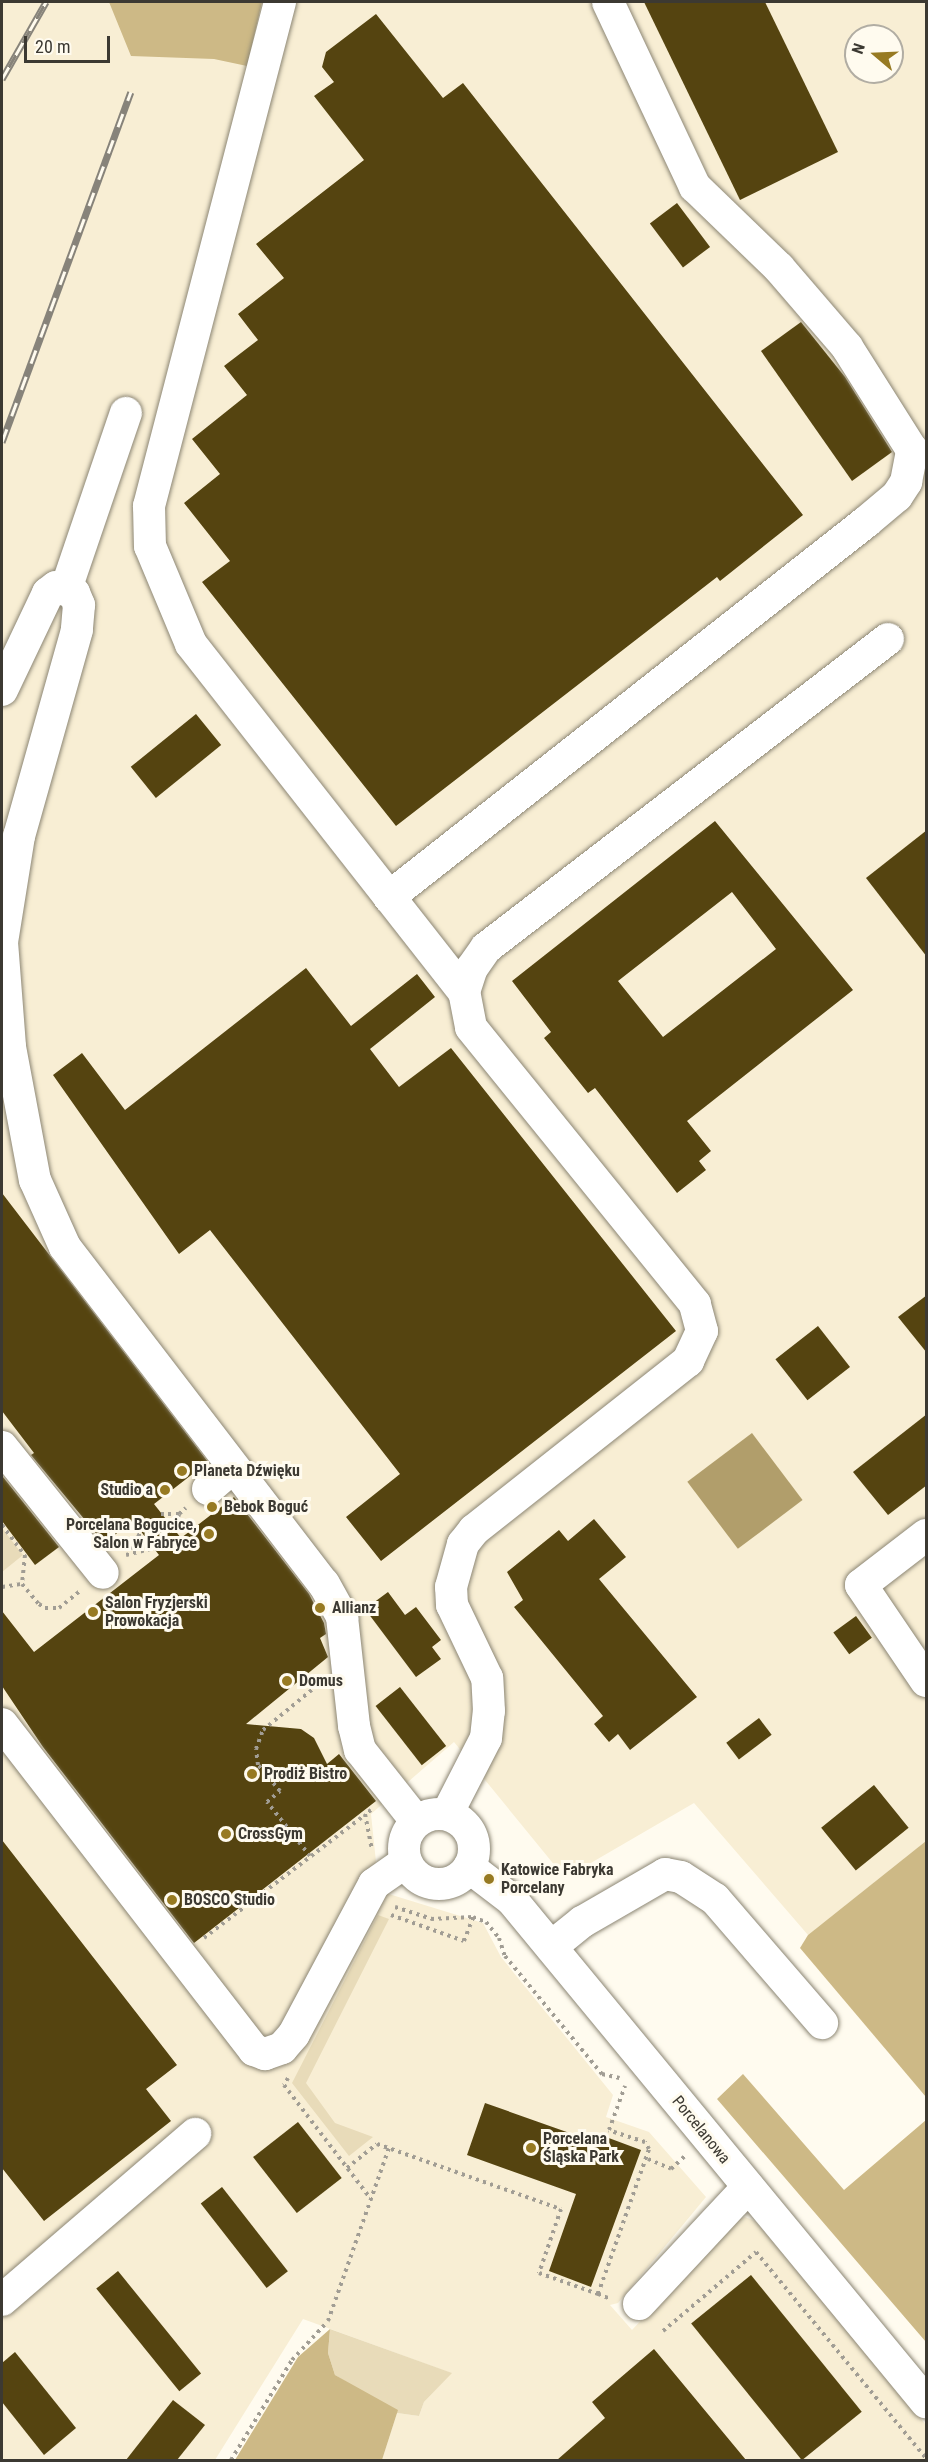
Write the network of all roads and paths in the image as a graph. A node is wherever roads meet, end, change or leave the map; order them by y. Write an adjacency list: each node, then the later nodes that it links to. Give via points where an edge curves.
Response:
1 (280, 2): 7 (street, via 149,506 150,546 191,644)
2 (608, 2): 7 (street, via 694,187 779,268 847,347 912,450 906,482 897,496 866,522)
3 (126, 413): 4 (street)
4 (66, 589): 6 (street, via 56,587 48,592); 10 (street, via 74,593 79,605 77,630 19,836 2,942 10,1047 24,1132 35,1180 65,1247)
5 (888, 639): 8 (street, via 486,948 472,968)
6 (2, 690)
7 (389, 897): 8 (street)
8 (464, 992): 25 (street, via 471,1027 695,1304 702,1331 688,1361 474,1530 463,1545 452,1587 452,1605 487,1678 489,1711 486,1738)
9 (2, 1447): 18 (street)
10 (234, 1467): 11 (street); 24 (street, via 324,1584 342,1617 360,1750)
11 (208, 1489)
12 (178, 1514): 15 (path)
13 (2, 1525): 19 (path, via 25,1555)
14 (141, 1531): 17 (path)
15 (175, 1531)
16 (927, 1534): 22 (street, via 861,1584)
17 (132, 1550)
18 (103, 1573): 19 (path, via 59,1608 39,1604)
19 (22, 1584): 20 (path)
20 (2, 1587)
21 (324, 1679): 27 (path, via 263,1730 256,1749 258,1765 280,1791 267,1802)
22 (927, 1682)
23 (2, 1724): 29 (street, via 254,2050 274,2054 294,2034 369,1891)
24 (398, 1811): 25 (street); 26 (path); 29 (street, via 404,1842)
25 (447, 1814): 28 (street, via 458,1818 472,1835 474,1846)
26 (365, 1815): 27 (path); 29 (path, via 374,1864)
27 (310, 1856): 32 (path)
28 (469, 1867): 29 (street, via 450,1882 438,1884); 33 (street, Porcelanowa, via 512,1900)
29 (394, 1870): 31 (path, via 380,1902 431,1919)
30 (398, 1917): 31 (path, via 464,1941)
31 (472, 1917): 36 (path, via 486,1922 499,1938 505,1956 602,2074)
32 (196, 1944)
33 (551, 1947): 34 (street, via 582,1922 665,1874 681,1877 715,1899); 43 (street, Porcelanowa)
34 (822, 2023)
35 (290, 2075): 42 (path, via 284,2085)
36 (627, 2080)
37 (625, 2086): 40 (path, via 609,2130 645,2142)
38 (195, 2134): 46 (street)
39 (389, 2148): 42 (path, via 377,2144); 44 (path); 45 (path, via 561,2209 539,2273)
40 (648, 2159): 41 (path, via 671,2169); 45 (path)
41 (676, 2165)
42 (347, 2168): 44 (path)
43 (748, 2187): 47 (street); 49 (street, Porcelanowa)
44 (371, 2199): 51 (path, via 328,2321 292,2360)
45 (598, 2294): 47 (path)
46 (2, 2300)
47 (628, 2303)
48 (663, 2331): 50 (path, via 756,2252)
49 (927, 2402)
50 (927, 2458)
51 (231, 2460)

